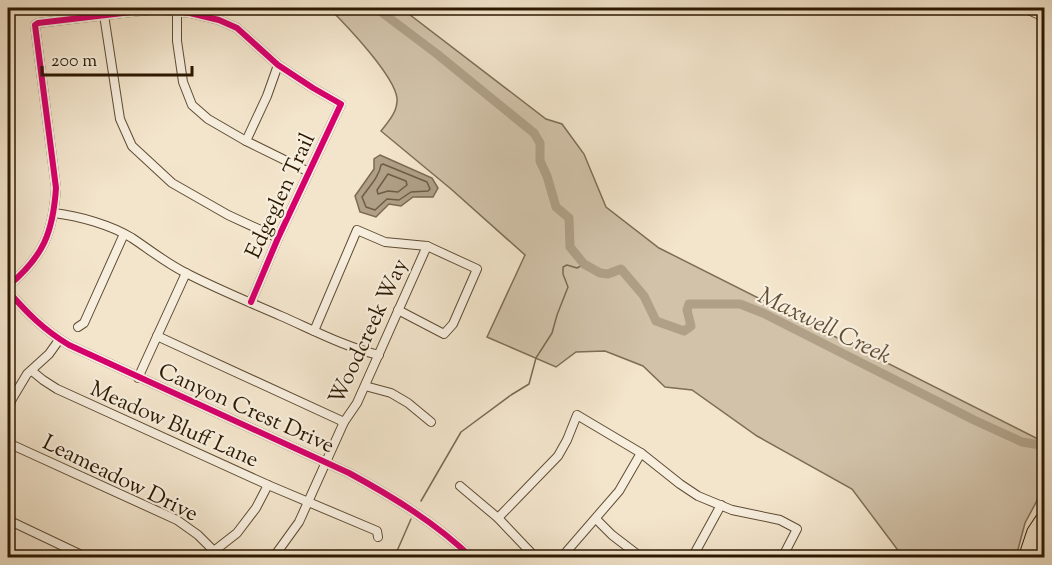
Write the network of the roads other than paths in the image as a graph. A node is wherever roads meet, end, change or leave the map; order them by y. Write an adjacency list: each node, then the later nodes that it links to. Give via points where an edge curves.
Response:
1 (1024, 8): 4 (street)
2 (177, 12): 3 (street, via 157,9); 5 (street, via 219,20 237,28); 6 (street, via 183,82 192,105)
3 (104, 15): 8 (street, via 35,25 56,188); 10 (street, via 120,118 132,146 172,183)
4 (1044, 17)
5 (278, 65): 6 (street); 7 (street, Edgeglen Trail, via 341,104)
6 (246, 141): 7 (street)
7 (309, 171): 10 (street, Edgeglen Trail)
8 (54, 213): 9 (street); 13 (street, via 44,244)
9 (124, 234): 12 (street); 16 (street, via 84,323)
10 (278, 238): 14 (street, Edgeglen Trail)
11 (427, 246): 15 (street, Woodcreek Way); 15 (street, via 477,269 453,324 444,334); 17 (street, via 385,242 357,230)
12 (186, 273): 14 (street); 18 (street)
13 (8, 289): 19 (street, Canyon Crest Drive, via 29,316)
14 (251, 302): 17 (street)
15 (398, 310): 20 (street, Woodcreek Way)
16 (78, 327)
17 (314, 331): 20 (street)
18 (157, 336): 22 (street); 25 (street)
19 (59, 340): 21 (street); 22 (street, Canyon Crest Drive)
20 (379, 355): 23 (street, Woodcreek Way)
21 (32, 371): 24 (street); 30 (street, Meadow Bluff Lane, via 57,389)
22 (138, 378): 29 (street, Canyon Crest Drive)
23 (365, 386): 25 (street, Woodcreek Way); 26 (street, via 391,393)
24 (8, 408)
25 (344, 422): 29 (street, Woodcreek Way)
26 (431, 422)
27 (8, 443): 40 (street, Leameadow Drive, via 177,520)
28 (641, 453): 33 (street, via 698,496); 35 (street, via 577,415 558,456); 36 (street, via 620,491)
29 (326, 463): 32 (street, Woodcreek Way); 44 (street, Canyon Crest Drive, via 412,510)
30 (268, 485): 32 (street, Meadow Bluff Lane); 40 (street, via 237,533)
31 (460, 486): 35 (street)
32 (308, 502): 38 (street, Meadow Bluff Lane, via 376,531); 43 (street, Woodcreek Way)
33 (721, 505): 49 (street); 50 (street, via 780,520 797,529)
34 (1043, 515): 51 (main road, via 1032,531); 52 (main road)
35 (498, 518): 39 (street)
36 (596, 519): 47 (street); 48 (street)
37 (8, 520): 41 (street)
38 (378, 537)
39 (528, 550): 45 (street); 46 (street)
40 (214, 551): 42 (street)
41 (88, 558)
42 (205, 558)
43 (273, 558)
44 (472, 558)
45 (520, 558)
46 (536, 558)
47 (561, 558)
48 (642, 558)
49 (692, 558)
50 (782, 558)
51 (1023, 558)
52 (1032, 558)

